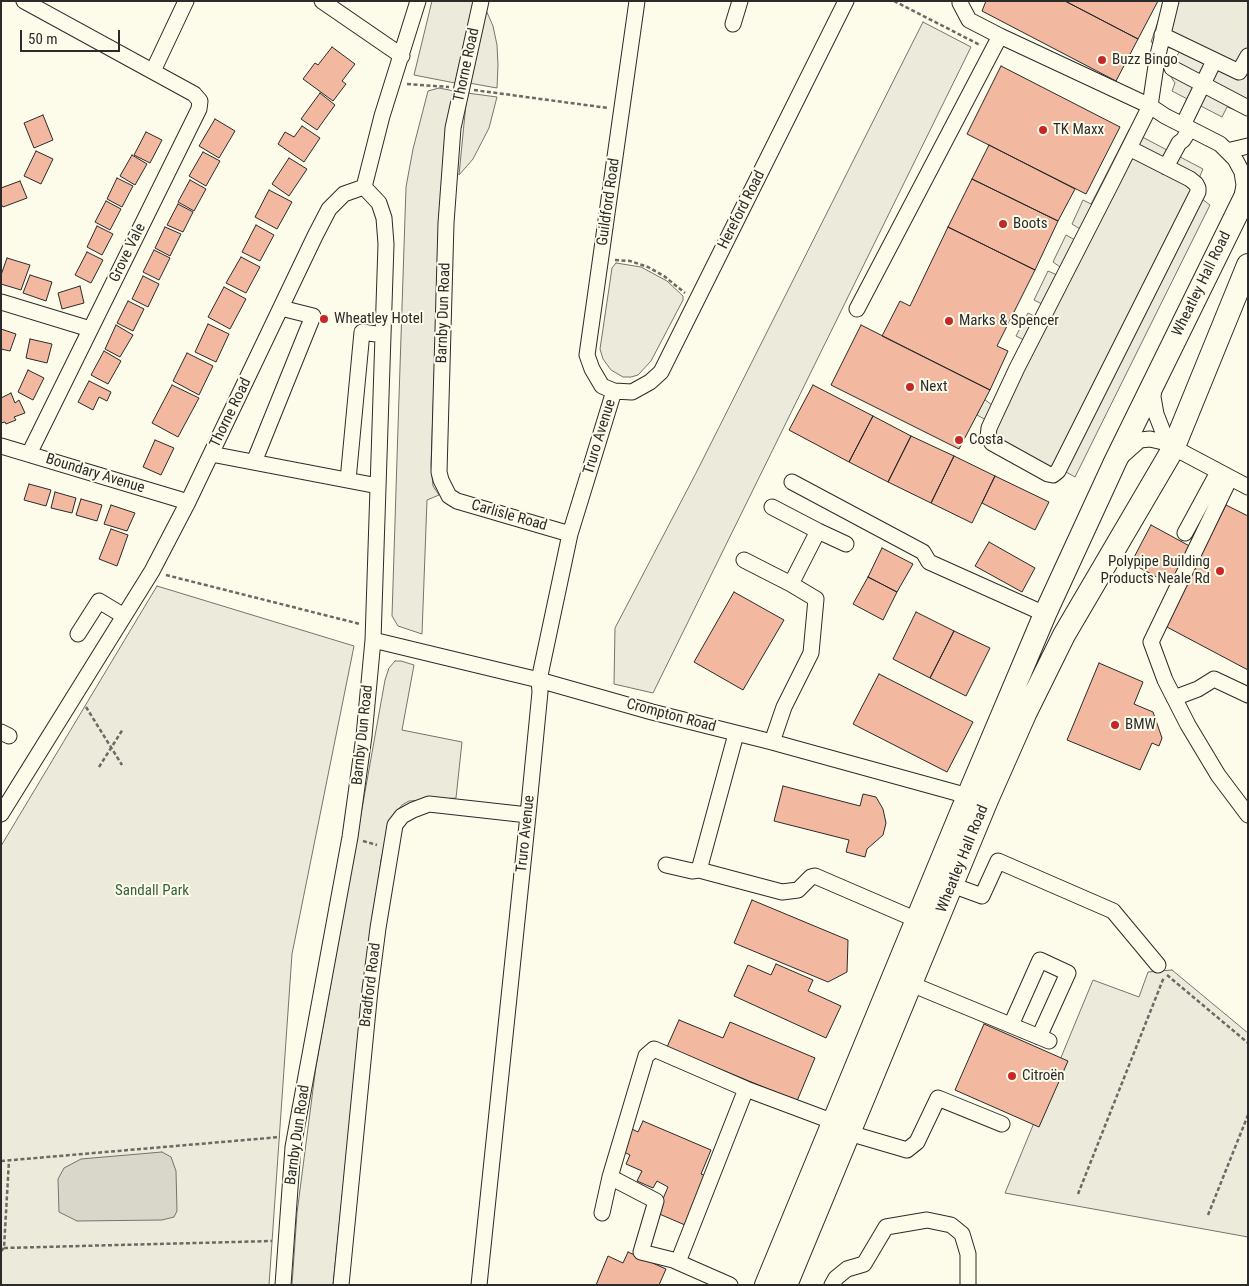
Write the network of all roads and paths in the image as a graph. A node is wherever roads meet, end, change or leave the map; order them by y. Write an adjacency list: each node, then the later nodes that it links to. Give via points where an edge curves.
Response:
1 (24, 1): 20 (street, Grove Vale)
2 (186, 1): 20 (street)
3 (322, 1): 16 (street)
4 (418, 1): 16 (street)
5 (481, 1): 23 (street, Thorne Road)
6 (637, 1): 26 (street, Guildford Road)
7 (740, 1): 12 (street)
8 (846, 1): 39 (street, Hereford Road)
9 (894, 1): 15 (path)
10 (961, 1): 14 (street, via 969,20)
11 (1171, 1): 13 (street)
12 (733, 24)
13 (1162, 35): 18 (street); 24 (street)
14 (1000, 36): 15 (street); 24 (street)
15 (992, 51): 41 (street)
16 (402, 56): 21 (street)
17 (1248, 56): 18 (street, via 1239,72)
18 (1214, 61): 22 (street)
19 (1172, 68): 22 (street)
20 (153, 71): 42 (street, Grove Vale, via 194,94 200,101 199,109)
21 (393, 83): 23 (path); 34 (street)
22 (1202, 84): 25 (street); 27 (street)
23 (462, 88): 26 (path); 28 (street, Thorne Road)
24 (1150, 106): 27 (street); 30 (street)
25 (1248, 108)
26 (622, 110): 36 (street, Guildford Road)
27 (1186, 127): 31 (street); 33 (street, via 1183,140)
28 (453, 128): 57 (street, Barnby Dun Road, via 446,223 439,472)
29 (1248, 146): 31 (street)
30 (1128, 148): 33 (street); 33 (street, via 989,428 988,437 992,442 1048,474 1058,471 1198,192 1196,184)
31 (1228, 151): 32 (street); 35 (street, via 1242,172)
32 (1248, 157)
33 (1166, 167)
34 (364, 187): 40 (street, Thorne Road, via 344,194 329,210); 43 (street, Barnby Dun Road, via 379,203 384,218)
35 (1244, 200): 44 (highway, Wheatley Hall Road)
36 (600, 259): 39 (path, via 648,267); 45 (street, Guildford Road, via 587,355 602,386)
37 (1248, 265): 47 (highway, Wheatley Hall Road)
38 (1, 302): 42 (street)
39 (696, 302): 45 (street, Hereford Road, via 661,372 632,392)
40 (281, 308): 49 (street, Thorne Road); 50 (street, via 315,311)
41 (857, 309)
42 (90, 329): 48 (street, Grove Vale)
43 (383, 335): 53 (street, via 363,326); 55 (street, Barnby Dun Road)
44 (1155, 377): 47 (street, Wheatley Hall Road, via 1153,397 1156,414); 51 (highway, Wheatley Hall Road)
45 (614, 391): 62 (street, Truro Avenue)
46 (1, 446): 48 (street, Boundary Avenue)
47 (1172, 449): 51 (street, Wheatley Hall Road, via 1150,438 1140,440); 52 (street); 89 (highway, Wheatley Hall Road, via 1064,635 1025,714)
48 (30, 454): 58 (street, Boundary Avenue)
49 (211, 454): 50 (street); 58 (street, Thorne Road)
50 (254, 462): 53 (street)
51 (1115, 462): 67 (highway, Wheatley Hall Road)
52 (1224, 475): 56 (street); 61 (street); 73 (street, via 1151,642)
53 (348, 480): 55 (street)
54 (792, 482): 67 (street, via 923,552 929,562)
55 (378, 486): 70 (street, Barnby Dun Road)
56 (1248, 487)
57 (449, 496): 62 (street, Carlisle Road)
58 (188, 502): 65 (street, Thorne Road)
59 (772, 507): 60 (street)
60 (818, 531): 63 (street); 66 (street)
61 (1185, 532)
62 (570, 534): 71 (street, Truro Avenue)
63 (846, 544)
64 (744, 560): 66 (street)
65 (152, 571): 68 (street, Thorne Road); 70 (path)
66 (791, 584): 77 (street, via 816,599 812,648 784,707)
67 (1046, 614): 81 (highway, Wheatley Hall Road)
68 (124, 616): 69 (street, via 99,601); 82 (street, Thorne Road)
69 (78, 634)
70 (373, 634): 71 (street, Crompton Road); 85 (street, Barnby Dun Road, via 364,736)
71 (539, 680): 76 (street, Crompton Road); 83 (street, Truro Avenue)
72 (1248, 695): 73 (street, via 1214,678 1198,689)
73 (1174, 698): 84 (street, via 1218,775)
74 (86, 707): 78 (path)
75 (123, 728): 78 (path)
76 (736, 734): 77 (street, Crompton Road); 88 (street)
77 (772, 742): 81 (street, Crompton Road)
78 (111, 748): 79 (path); 80 (path)
79 (122, 765)
80 (99, 767)
81 (968, 796): 90 (highway, Wheatley Hall Road)
82 (1, 814)
83 (528, 815): 86 (street, Bradford Road, via 429,804 402,816 395,825); 112 (street, Truro Avenue)
84 (1248, 815)
85 (350, 837): 86 (path); 106 (street, Barnby Dun Road, via 293,1147)
86 (391, 848): 111 (street, Bradford Road, via 370,990)
87 (666, 864): 88 (street)
88 (699, 870): 90 (street, via 782,892 798,890 814,876)
89 (952, 884): 91 (street, via 982,896 998,861 1113,911); 92 (highway, Wheatley Hall Road)
90 (917, 920): 98 (highway, Wheatley Hall Road)
91 (1158, 965)
92 (911, 984): 93 (street); 98 (highway, Wheatley Hall Road)
93 (1011, 1025): 93 (street, via 1044,1039 1068,973 1040,960)
94 (1248, 1043): 103 (path, via 1165,974)
95 (746, 1089): 98 (street); 102 (street, via 654,1049 646,1056); 109 (street)
96 (1248, 1115): 105 (path)
97 (1002, 1124): 98 (street, via 938,1098 917,1142 907,1150)
98 (842, 1128): 114 (highway, Wheatley Hall Road); 115 (highway, Wheatley Hall Road)
99 (280, 1137): 100 (path)
100 (8, 1160): 101 (path); 107 (path)
101 (1, 1161)
102 (610, 1177): 104 (street); 109 (street, via 656,1201 641,1252)
103 (1078, 1194)
104 (602, 1212)
105 (1208, 1215)
106 (286, 1241): 107 (path); 110 (street, Barnby Dun Road)
107 (4, 1248): 108 (path)
108 (1, 1252)
109 (678, 1262): 113 (street)
110 (283, 1285)
111 (341, 1285)
112 (479, 1285)
113 (730, 1285)
114 (766, 1285)
115 (786, 1285)
116 (832, 1285): 117 (street, via 847,1269 864,1264 886,1227 928,1220 951,1225 962,1234 968,1254)
117 (968, 1285)

